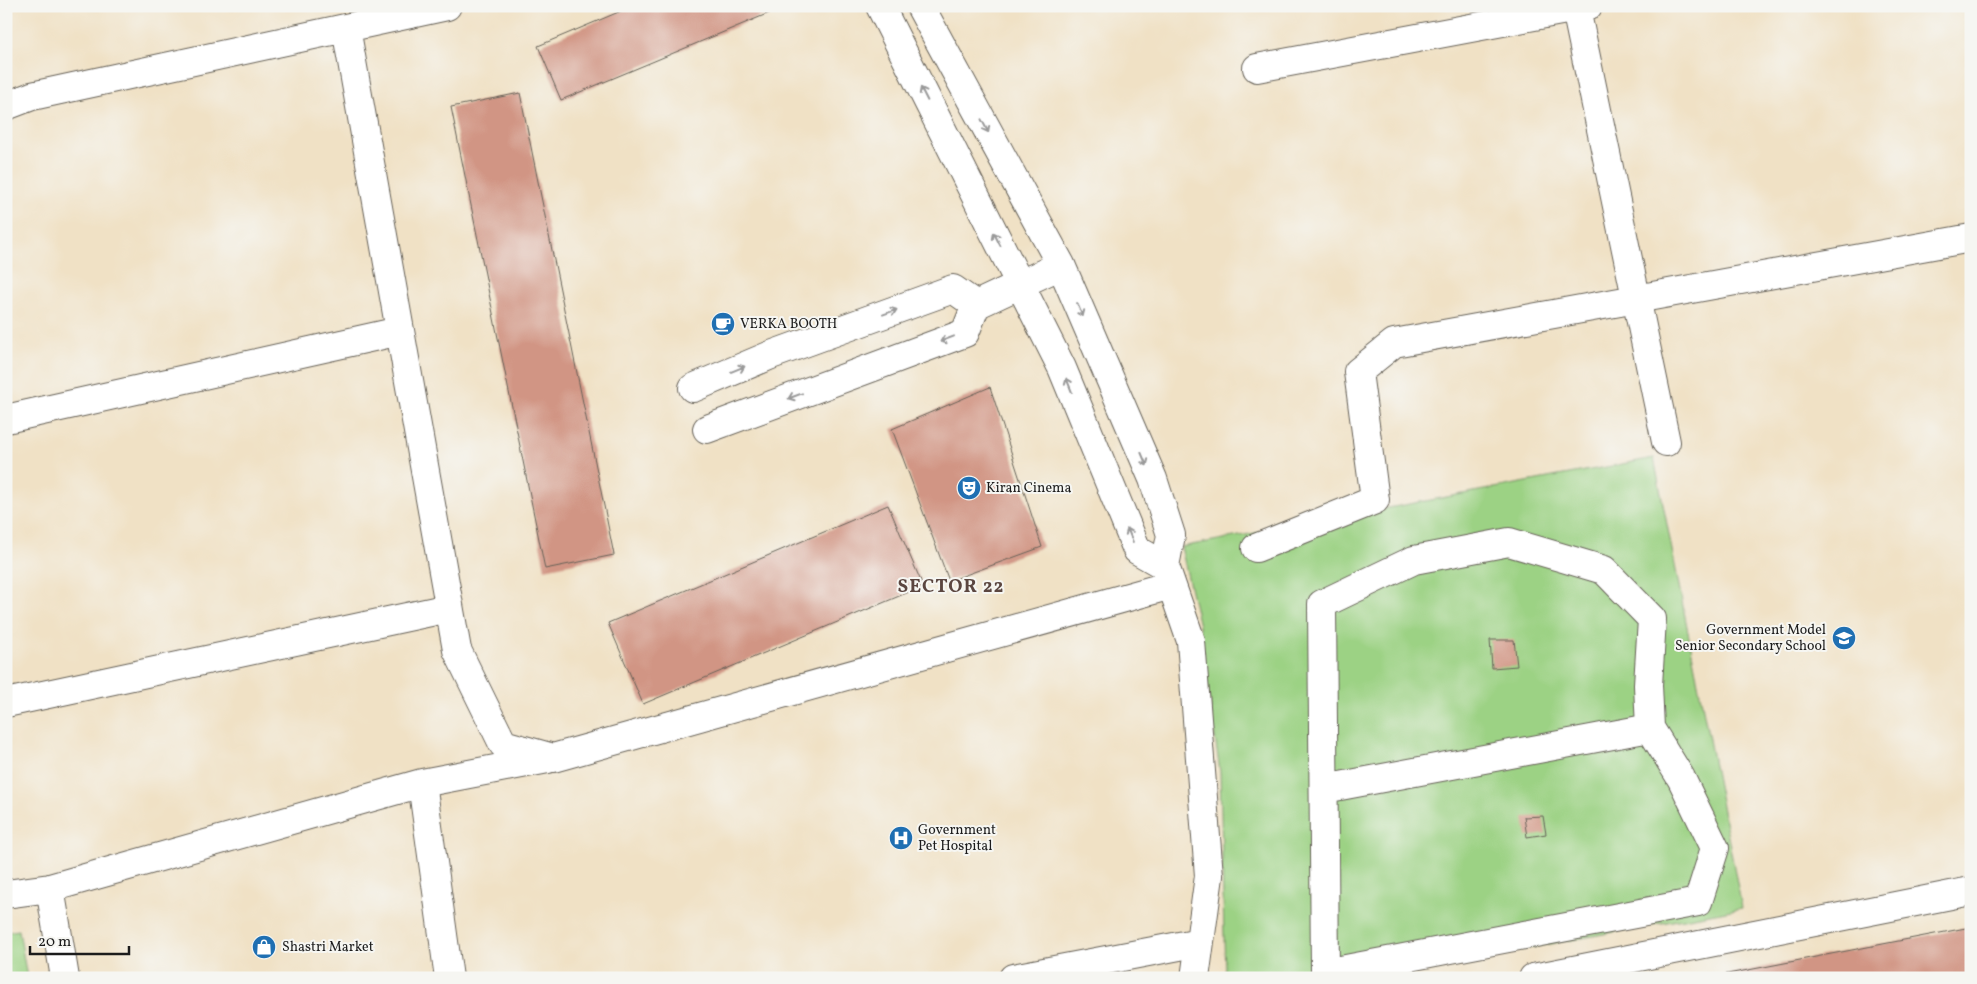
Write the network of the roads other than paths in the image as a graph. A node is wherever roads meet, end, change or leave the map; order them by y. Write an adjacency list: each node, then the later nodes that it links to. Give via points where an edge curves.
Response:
1 (446, 6): 5 (street)
2 (880, 6): 10 (street, one-way to 2)
3 (920, 6): 9 (street, one-way to 9)
4 (1582, 7): 6 (street); 11 (street)
5 (346, 28): 7 (street, via 32,96); 13 (street)
6 (1257, 68)
7 (6, 106)
8 (1971, 238): 11 (street)
9 (1061, 265): 10 (street); 19 (street, one-way to 19, via 1153,479 1171,535)
10 (1020, 284): 12 (street); 19 (street, one-way to 10, via 1137,550 1062,368)
11 (1636, 300): 17 (street); 18 (street, via 1394,343 1358,372 1375,500)
12 (976, 305): 14 (street, one-way to 12, via 771,355 953,289); 16 (street, one-way to 16, via 965,332)
13 (400, 330): 15 (street); 20 (street)
14 (693, 388)
15 (6, 420)
16 (707, 429)
17 (1666, 442)
18 (1256, 548)
19 (1168, 576): 23 (street); 29 (street, via 1191,641 1209,876)
20 (449, 608): 21 (street); 23 (street, via 456,650 503,744)
21 (6, 703)
22 (1650, 728): 25 (street); 25 (street, via 1648,685 1652,619 1604,570 1508,542 1414,560 1322,604); 25 (street, via 1681,778 1715,848 1698,902 1326,973)
23 (553, 758): 24 (street)
24 (422, 784): 26 (street); 31 (street)
25 (1324, 789)
26 (50, 888): 28 (street); 30 (street)
27 (1971, 891): 34 (street)
28 (6, 894)
29 (1200, 942): 32 (street); 33 (street)
30 (66, 978)
31 (449, 978)
32 (1013, 978)
33 (1195, 978)
34 (1533, 978)

